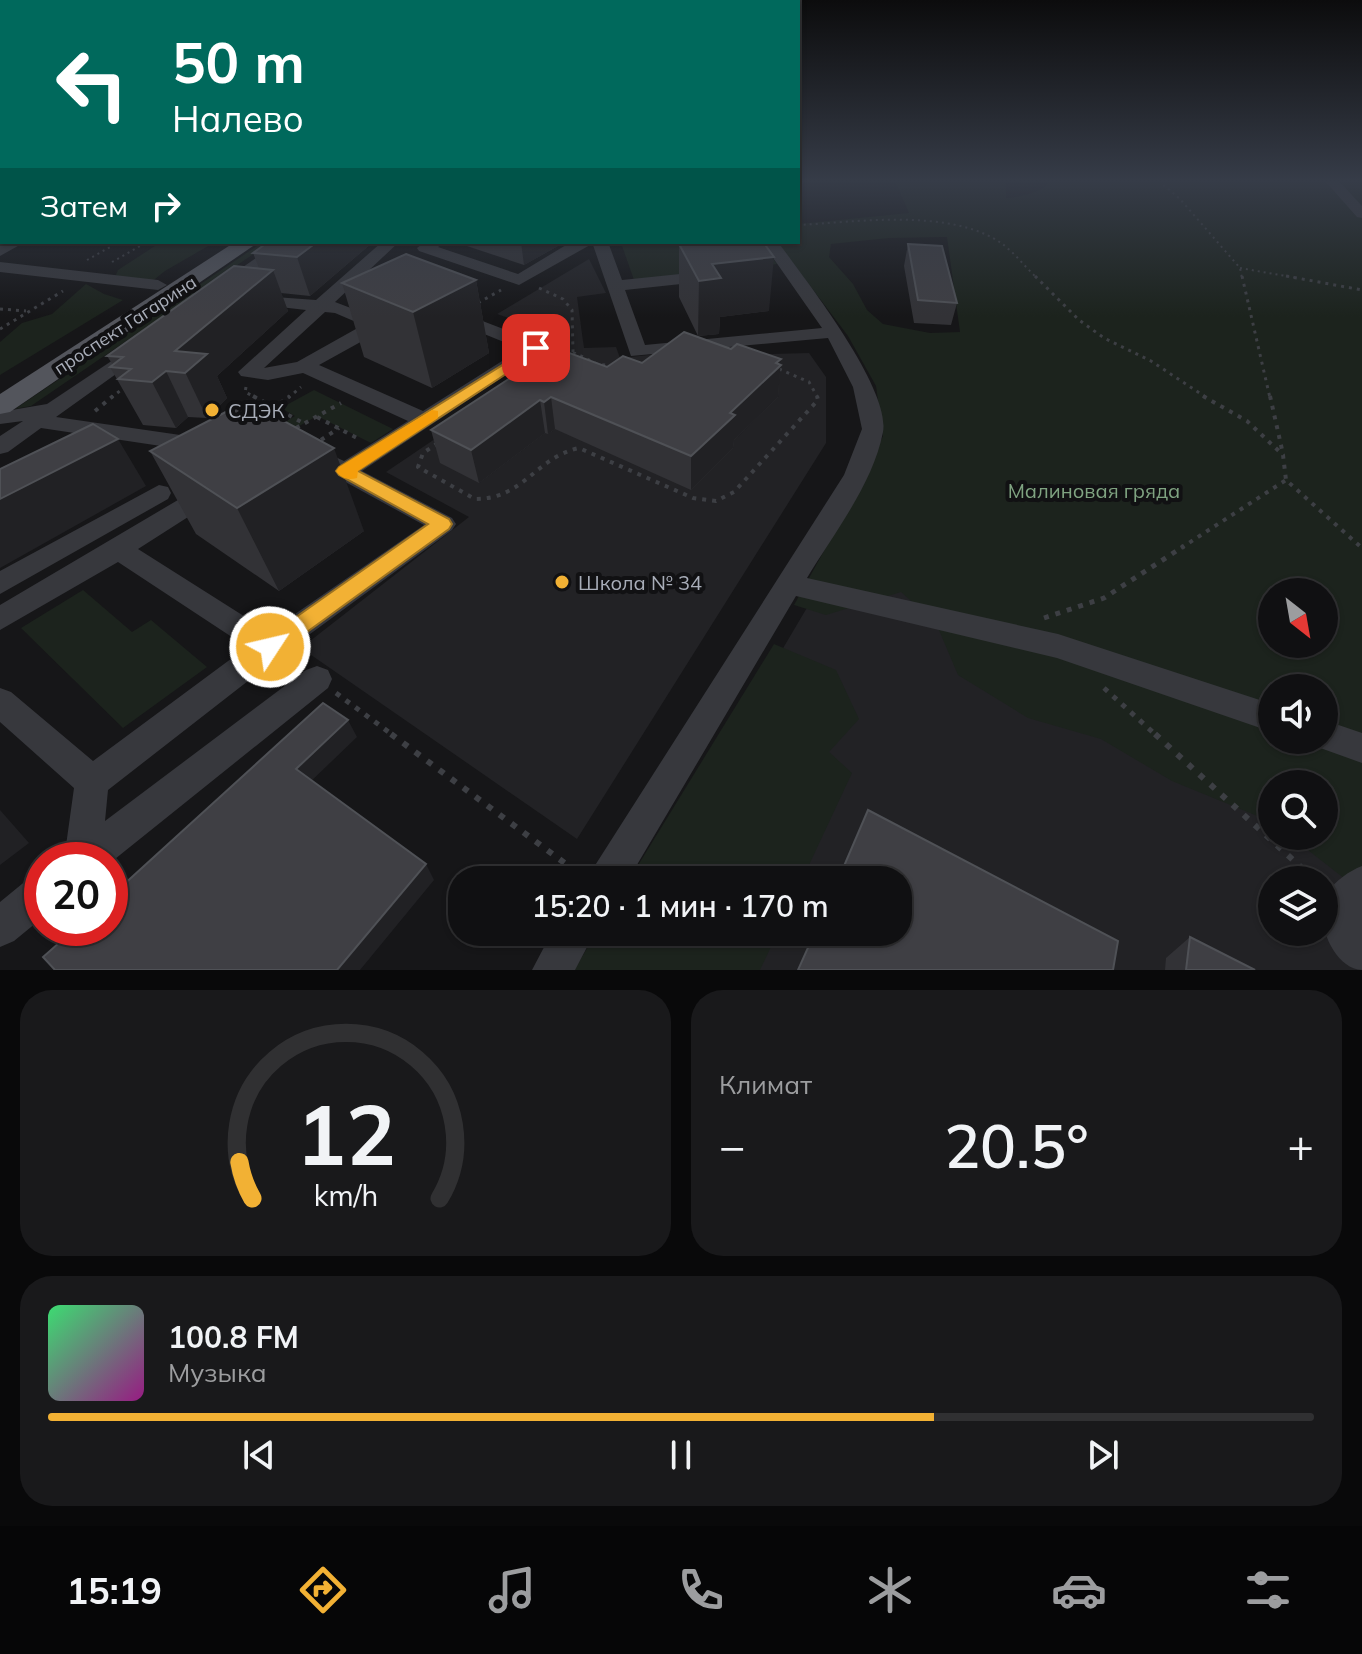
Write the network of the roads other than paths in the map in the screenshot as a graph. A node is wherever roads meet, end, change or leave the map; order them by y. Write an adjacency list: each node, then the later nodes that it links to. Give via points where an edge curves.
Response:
1 (221, 244): 10 (main road, проспект Гагарина)
2 (246, 244): 18 (main road, проспект Гагарина)
3 (286, 244): 12 (street, via 215,294)
4 (581, 244): 7 (street, via 519,280)
5 (601, 244): 11 (street)
6 (771, 244): 14 (street, via 781,268)
7 (413, 248): 12 (street, via 363,267)
8 (0, 267): 10 (street)
9 (726, 274): 11 (street)
10 (158, 285): 17 (main road, проспект Гагарина)
11 (616, 286): 14 (street, via 638,352)
12 (319, 306): 13 (street, via 339,308); 16 (street, via 248,372)
13 (377, 325): 16 (street); 21 (street, via 425,304 536,348)
14 (834, 332): 28 (street, via 863,387 873,429 856,475)
15 (152, 339): 19 (street)
16 (311, 369): 21 (street)
17 (0, 384)
18 (0, 406)
19 (44, 415): 20 (street); 22 (street); 23 (street, via 74,427)
20 (0, 418)
21 (424, 420): 24 (street)
22 (0, 447)
23 (232, 456): 24 (street, via 299,447); 26 (street)
24 (345, 471): 30 (street, via 443,524)
25 (159, 493): 27 (street)
26 (118, 549): 29 (street); 30 (street)
27 (0, 584)
28 (789, 584): 33 (street, via 1058,646); 39 (street)
29 (0, 619)
30 (270, 647): 36 (street)
31 (317, 679): 38 (street)
32 (0, 702): 36 (street)
33 (1258, 713)
34 (1338, 740): 35 (street)
35 (1362, 748)
36 (92, 782): 37 (street)
37 (85, 842)
38 (106, 842)
39 (616, 866)
40 (1362, 885): 44 (street, via 1342,905 1348,940)
41 (24, 908): 42 (street)
42 (0, 927)
43 (567, 946): 45 (street)
44 (1362, 952)
45 (552, 970)

